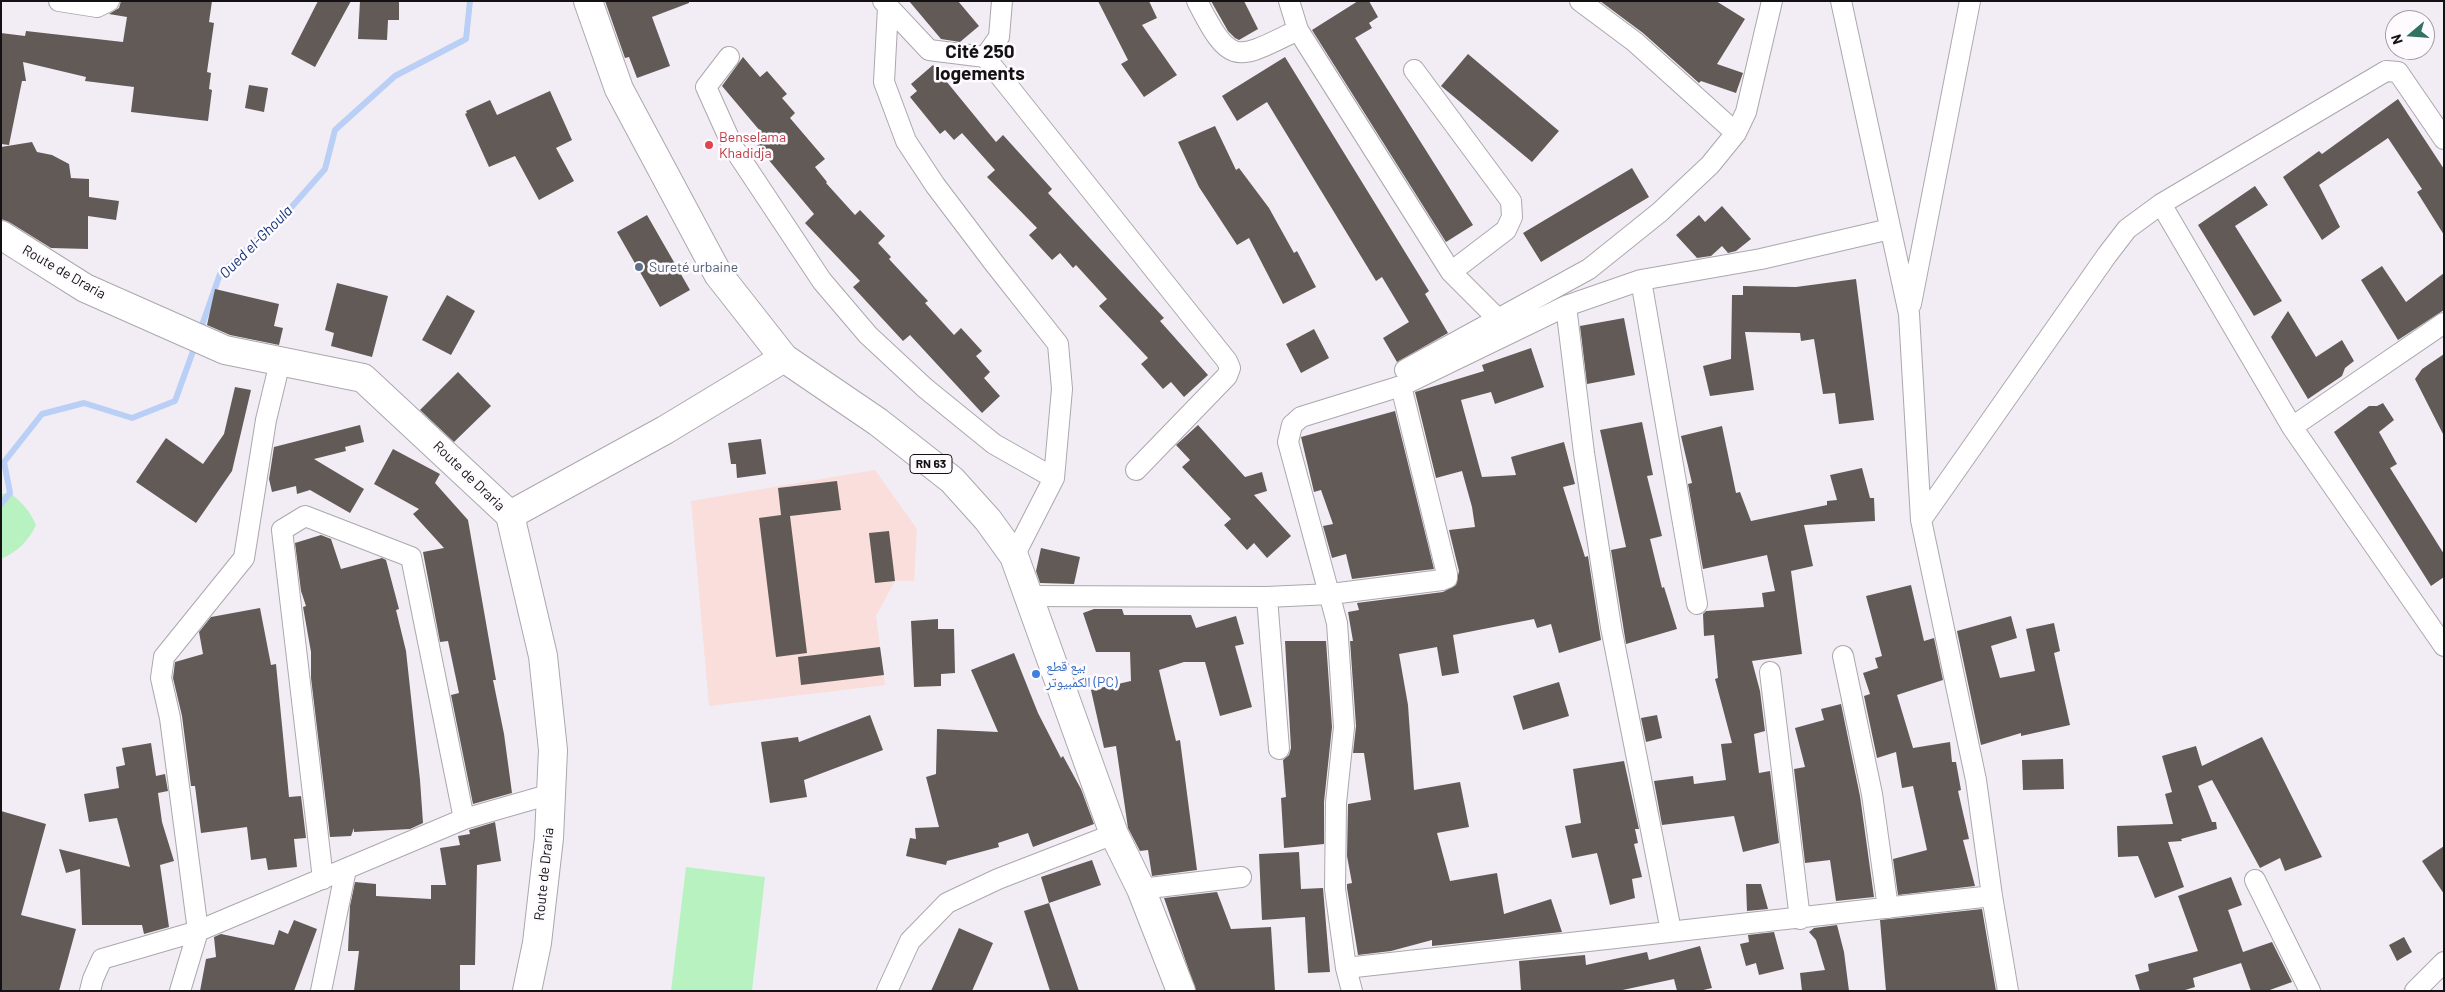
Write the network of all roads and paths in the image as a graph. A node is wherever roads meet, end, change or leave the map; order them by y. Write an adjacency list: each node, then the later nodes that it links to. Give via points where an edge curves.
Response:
1 (59, 1): 2 (street, via 97,7)
2 (109, 1)
3 (588, 1): 27 (main road, RN 63, via 619,89 670,188 718,274)
4 (1002, 1): 14 (street, via 999,37)
5 (1197, 1): 12 (street, via 1211,29 1230,52 1239,54 1257,50)
6 (1289, 1): 12 (street)
7 (1580, 1): 16 (street, via 1635,42)
8 (1772, 1): 16 (street, via 1746,112)
9 (1841, 1): 19 (street)
10 (1970, 1): 24 (street)
11 (886, 4): 14 (street, via 930,50); 33 (street, via 884,82 906,141 988,256 1058,344 1062,389)
12 (1298, 30): 21 (street)
13 (729, 56): 33 (street, via 706,87 733,147 822,281 868,335 925,388 994,444)
14 (985, 57): 32 (street, via 1230,368 1227,376)
15 (1414, 70): 21 (street, via 1511,201 1512,217 1506,230)
16 (1736, 133): 25 (street, via 1710,165 1660,212 1589,269)
17 (2444, 139): 18 (street, via 2398,72 2386,71)
18 (2161, 204): 31 (street); 36 (street, via 2127,229 2107,255)
19 (1890, 229): 22 (street, via 1761,259); 24 (street)
20 (1, 235): 28 (main road, Route de Draria, via 85,288 225,350)
21 (1451, 272): 25 (street)
22 (1642, 280): 23 (street); 42 (street)
23 (1566, 306): 29 (street); 59 (street, via 1584,453 1611,627)
24 (1909, 314): 36 (street)
25 (1498, 319): 30 (street)
26 (2444, 323): 31 (street)
27 (784, 358): 34 (main road, via 665,430); 38 (main road, RN 63, via 878,422 952,480 988,520)
28 (280, 362): 34 (main road, Route de Draria, via 363,378); 35 (street, via 266,420)
29 (1401, 386): 30 (street); 39 (street, via 1447,578)
30 (1351, 400): 39 (street, via 1301,417 1292,425 1288,442)
31 (2292, 427): 43 (street)
32 (1136, 470)
33 (1054, 478): 38 (street)
34 (510, 515): 47 (main road, Route de Draria, via 543,656 553,750)
35 (251, 519): 37 (street); 58 (street, via 244,558 164,656 161,678 170,718)
36 (1921, 520): 55 (street, via 1976,780)
37 (282, 530): 48 (street, via 305,516 411,558); 52 (street)
38 (1014, 556): 40 (main road, RN 63)
39 (1331, 594): 41 (street); 61 (street, via 1337,623 1344,727 1336,803 1335,889)
40 (1028, 596): 41 (street); 49 (main road, RN 63)
41 (1267, 597): 46 (street)
42 (1697, 604)
43 (2444, 646)
44 (1843, 656): 56 (street, via 1872,794)
45 (1770, 672): 57 (street)
46 (1279, 749)
47 (551, 794): 48 (street); 65 (main road, Route de Draria, via 537,944)
48 (464, 819): 50 (street)
49 (1114, 834): 54 (main road, RN 63); 66 (street, via 946,903 910,941)
50 (346, 869): 52 (street); 64 (street)
51 (1240, 877): 54 (street)
52 (323, 879): 58 (street)
53 (2255, 880): 70 (street)
54 (1141, 889): 67 (main road, RN 63)
55 (1992, 896): 56 (street); 69 (street)
56 (1888, 908): 57 (street)
57 (1800, 918): 59 (street)
58 (198, 931): 62 (street, via 102,959); 63 (street)
59 (1671, 931): 61 (street)
60 (2444, 962): 71 (street)
61 (1346, 968): 68 (street)
62 (90, 991)
63 (180, 991)
64 (321, 991)
65 (527, 991)
66 (887, 991)
67 (1181, 991)
68 (1352, 991)
69 (2008, 991)
70 (2310, 991)
71 (2415, 991)

